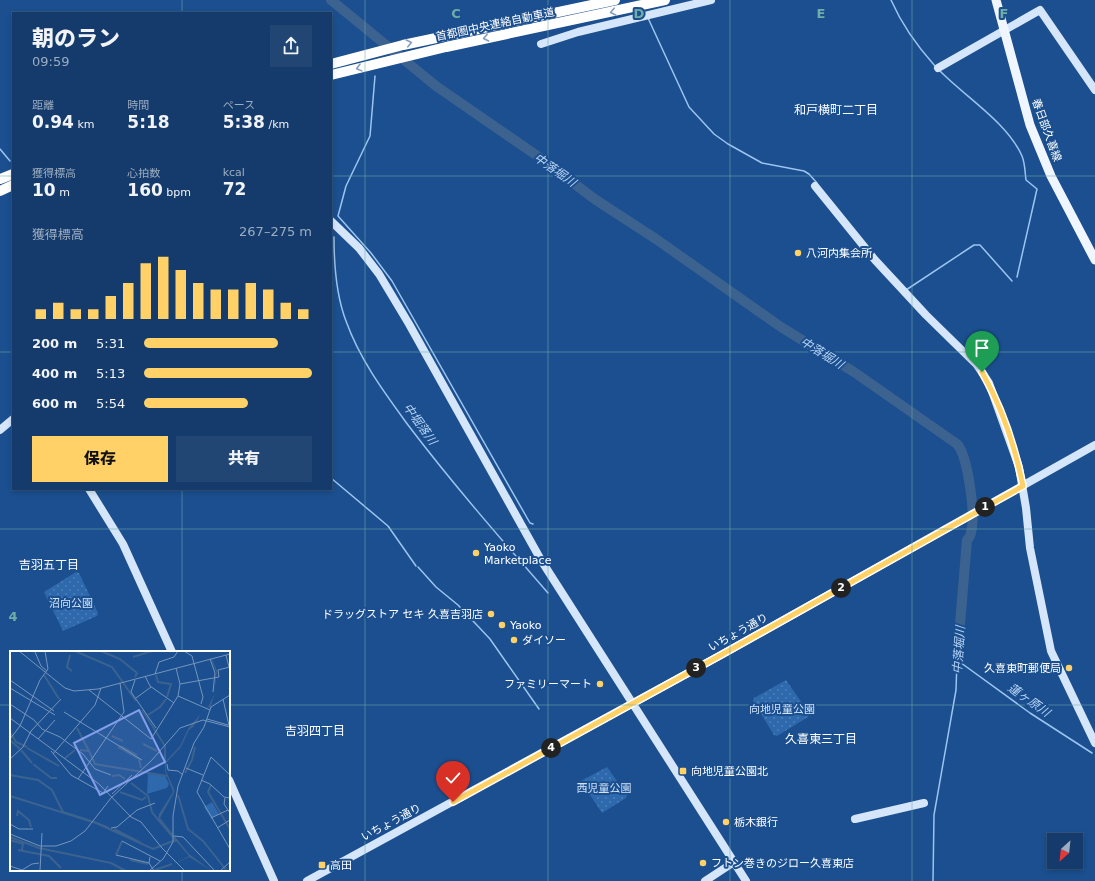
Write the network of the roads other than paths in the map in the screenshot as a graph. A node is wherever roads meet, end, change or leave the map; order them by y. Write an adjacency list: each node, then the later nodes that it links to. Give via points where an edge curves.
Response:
1 (615, 0): 7 (highway, 首都圏中央連絡自動車道, one-way to 1, via 403,45)
2 (664, 0): 9 (highway, 首都圏中央連絡自動車道, one-way to 9, via 446,47)
3 (711, 0): 6 (street, via 578,32)
4 (996, 0): 5 (main road, 春日部久喜線)
5 (1004, 30): 8 (street); 10 (street, via 1038,10 1042,11); 17 (main road, 春日部久喜線, via 1030,125 1051,176)
6 (540, 44)
7 (332, 64)
8 (938, 68)
9 (332, 76)
10 (1095, 90)
11 (12, 174): 12 (highway)
12 (0, 179)
13 (12, 185): 15 (highway)
14 (815, 186): 21 (street, via 875,260 982,372 1019,465)
15 (0, 191)
16 (332, 221): 24 (street, via 359,248 379,274 542,560)
17 (1095, 260)
18 (12, 420): 19 (street)
19 (0, 430)
20 (1095, 445): 21 (street, いちょう通り)
21 (1023, 486): 24 (street, いちょう通り); 25 (street, via 1029,542 1051,651)
22 (90, 490): 23 (street, via 123,544)
23 (172, 651)
24 (633, 703): 29 (street); 31 (street, いちょう通り)
25 (1095, 743)
26 (230, 782): 30 (street)
27 (924, 803): 28 (street)
28 (855, 819)
29 (734, 862): 32 (street); 33 (street)
30 (274, 881)
31 (307, 881)
32 (705, 881)
33 (746, 881)

